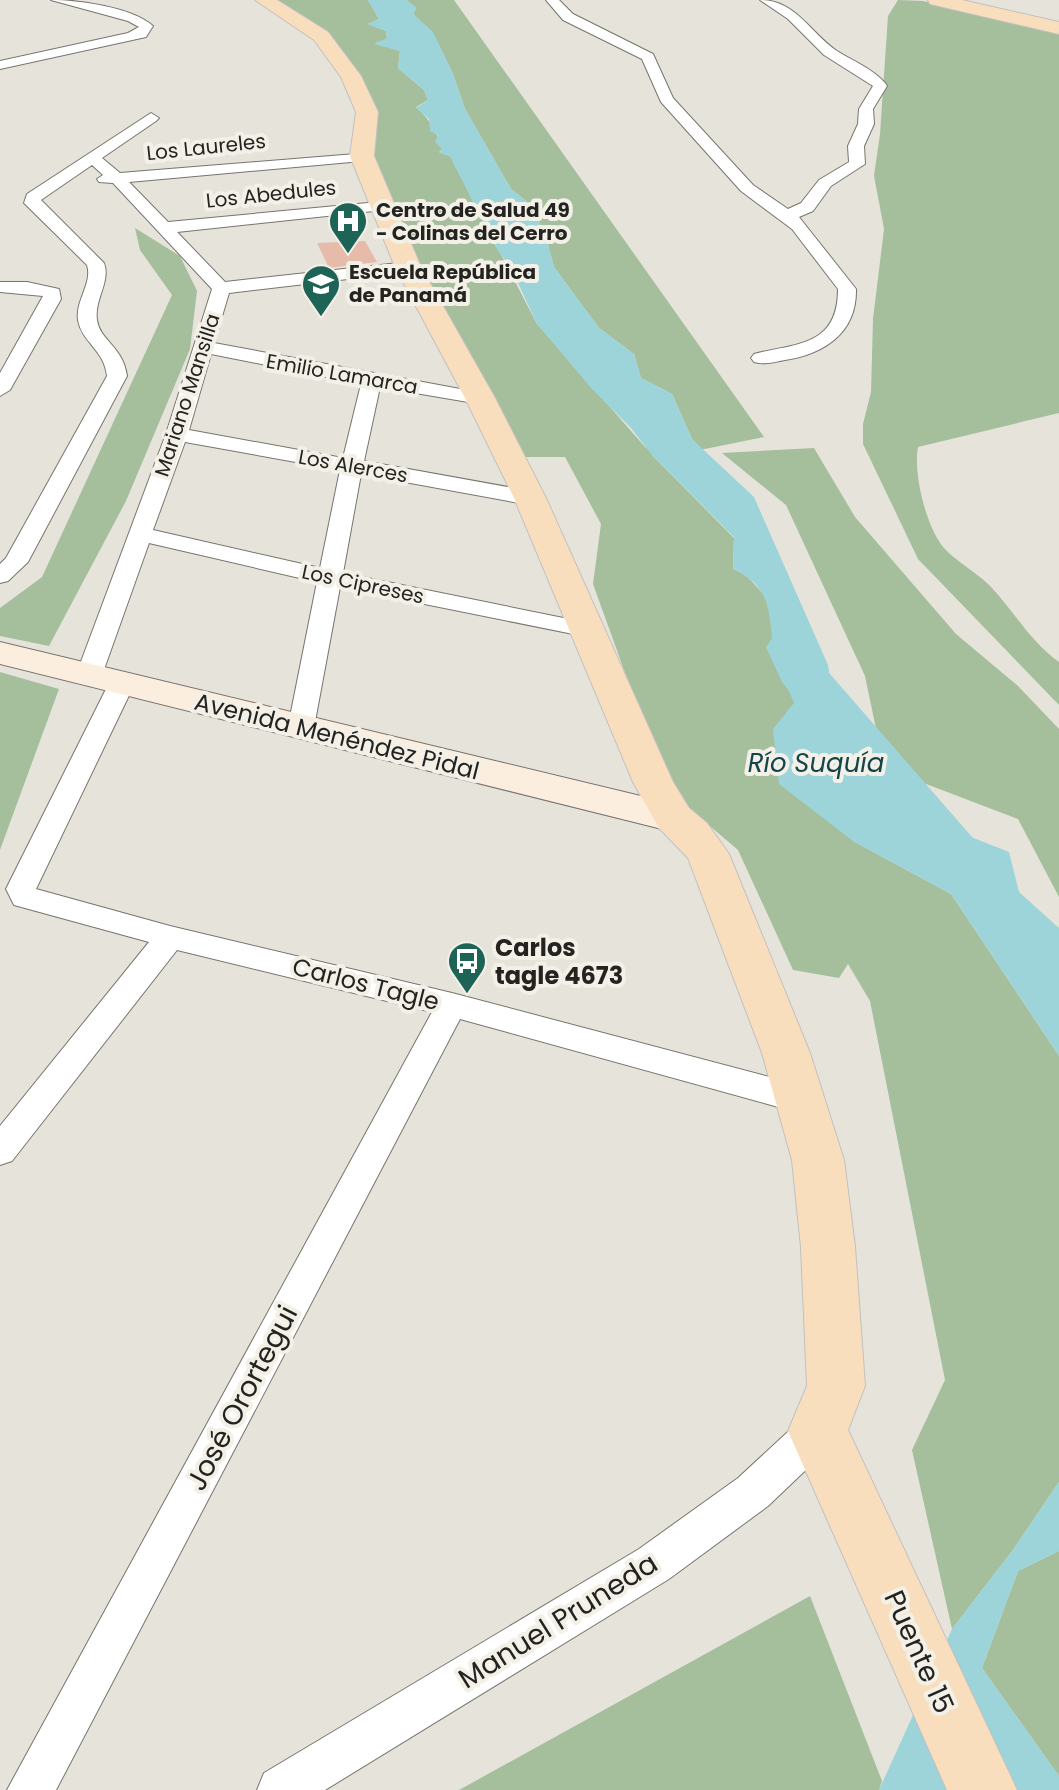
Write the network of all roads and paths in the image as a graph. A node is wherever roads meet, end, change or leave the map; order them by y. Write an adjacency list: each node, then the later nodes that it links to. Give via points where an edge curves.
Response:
1 (57, 0): 8 (street, via 133,18 146,26 130,37)
2 (264, 0): 10 (main road, via 321,36 351,76 367,112)
3 (552, 0): 15 (street, via 568,17 648,57 666,99 747,188)
4 (766, 0): 15 (street, via 880,86 866,109 857,164 825,183 807,207)
5 (937, 0): 7 (main road)
6 (956, 0): 7 (main road)
7 (1059, 25)
8 (0, 65)
9 (151, 118): 11 (street)
10 (362, 156): 12 (street, Los Laureles); 14 (main road)
11 (92, 158): 12 (street, Mariano Mansilla); 13 (street)
12 (117, 178): 13 (street, Los Laureles); 16 (street, Mariano Mansilla)
13 (55, 184): 29 (street, via 32,203 95,263 99,274 86,299 85,315 93,336 115,358 117,376 16,562)
14 (383, 205): 16 (street, Los Abedules); 17 (main road)
15 (787, 216): 21 (street, via 836,273 848,300 837,329 825,342 812,350)
16 (163, 228): 19 (street, Mariano Mansilla)
17 (408, 267): 19 (street); 24 (main road)
18 (0, 287): 23 (street, via 42,289 52,293 52,299)
19 (221, 288): 20 (street, Mariano Mansilla)
20 (205, 347): 22 (street, Emilio Lamarca); 25 (street, Mariano Mansilla)
21 (761, 358)
22 (372, 380): 24 (street, Emilio Lamarca); 26 (street)
23 (0, 390)
24 (480, 398): 27 (main road)
25 (177, 434): 26 (street, Los Alerces); 28 (street, Mariano Mansilla)
26 (352, 466): 27 (street, Los Alerces); 30 (street)
27 (530, 498): 31 (main road)
28 (139, 534): 30 (street, Los Cipreses); 33 (street, Mariano Mansilla)
29 (0, 576)
30 (331, 578): 31 (street, Los Cipreses); 34 (street)
31 (588, 630): 35 (main road, via 644,763)
32 (0, 653): 33 (main road, Avenida Menéndez Pidal)
33 (105, 679): 34 (main road, Avenida Menéndez Pidal); 36 (street, Mariano Mansilla, via 21,889)
34 (301, 727): 35 (main road, Avenida Menéndez Pidal)
35 (674, 818): 39 (main road, via 708,854)
36 (25, 897): 37 (street, Carlos Tagle)
37 (170, 937): 38 (street, Carlos Tagle); 40 (street)
38 (452, 1005): 39 (street, Carlos Tagle); 42 (street, José Orortegui)
39 (800, 1099): 41 (main road, via 818,1160 836,1386)
40 (0, 1151)
41 (818, 1431): 43 (street, Manuel Pruneda, via 753,1492 654,1564); 44 (main road, Puente 15)
42 (31, 1790)
43 (281, 1790)
44 (982, 1790)

